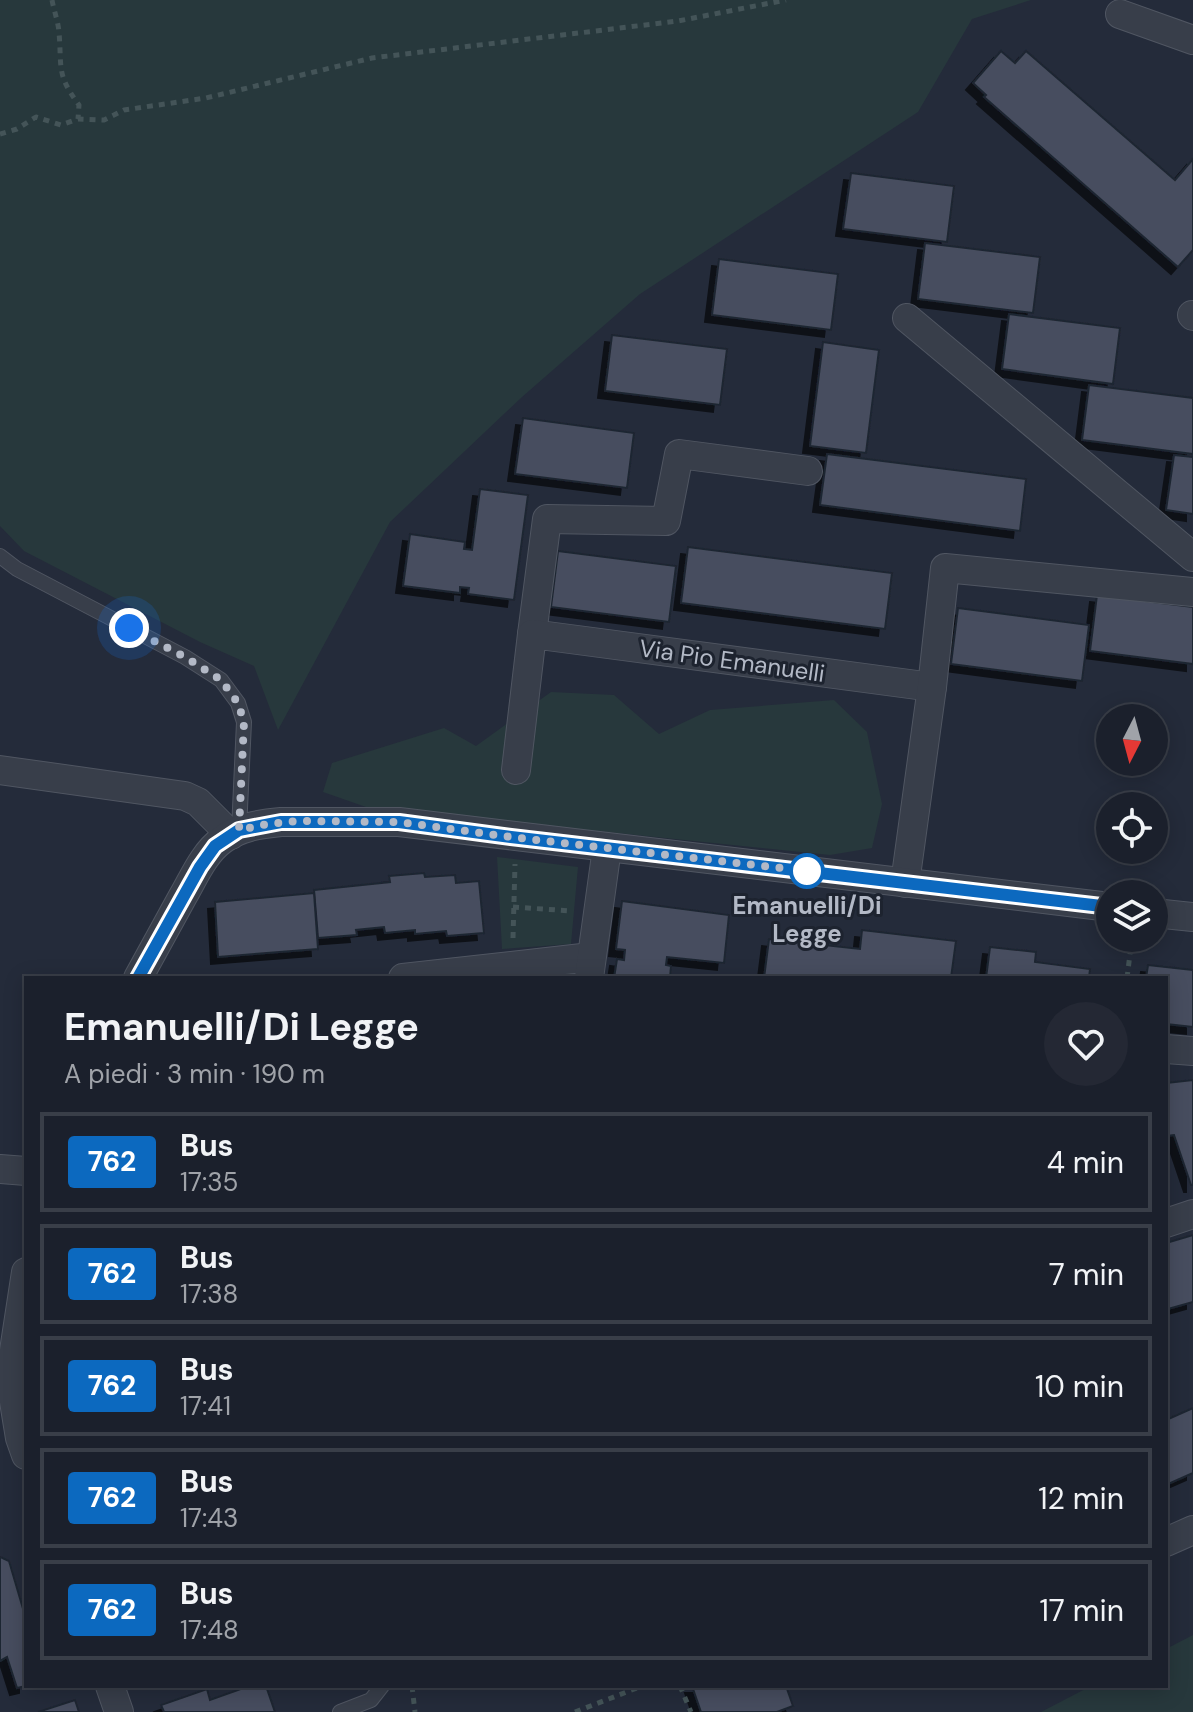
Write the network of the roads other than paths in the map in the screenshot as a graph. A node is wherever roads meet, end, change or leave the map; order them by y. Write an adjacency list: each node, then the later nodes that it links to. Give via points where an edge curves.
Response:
1 (1120, 14): 2 (street)
2 (1193, 40)
3 (907, 318): 6 (street)
4 (808, 471): 8 (street, via 679,454 666,521 547,519)
5 (0, 556): 12 (lane, via 221,680 244,722)
6 (1193, 557)
7 (1193, 592): 9 (street, via 945,568)
8 (532, 634): 9 (street, Via Pio Emanuelli); 11 (street)
9 (932, 687): 14 (street)
10 (0, 770): 12 (street, via 185,796)
11 (516, 770)
12 (235, 832): 13 (street, via 281,822 373,821); 19 (street, via 215,846 200,867)
13 (607, 848): 14 (street); 18 (street)
14 (905, 883): 15 (street)
15 (1096, 905)
16 (1168, 914): 17 (street)
17 (1193, 917)
18 (590, 968): 20 (street, via 512,967)
19 (139, 976)
20 (423, 976)
21 (1168, 1049): 22 (street)
22 (1193, 1051)
23 (0, 1169): 24 (street)
24 (24, 1171)
25 (1193, 1214): 26 (street)
26 (1168, 1222)
27 (24, 1285): 28 (street, via 10,1377)
28 (24, 1444)
29 (1193, 1530): 30 (street)
30 (1168, 1541)
31 (111, 1688): 33 (street)
32 (380, 1688): 34 (lane, via 371,1700)
33 (119, 1712)
34 (340, 1712)

